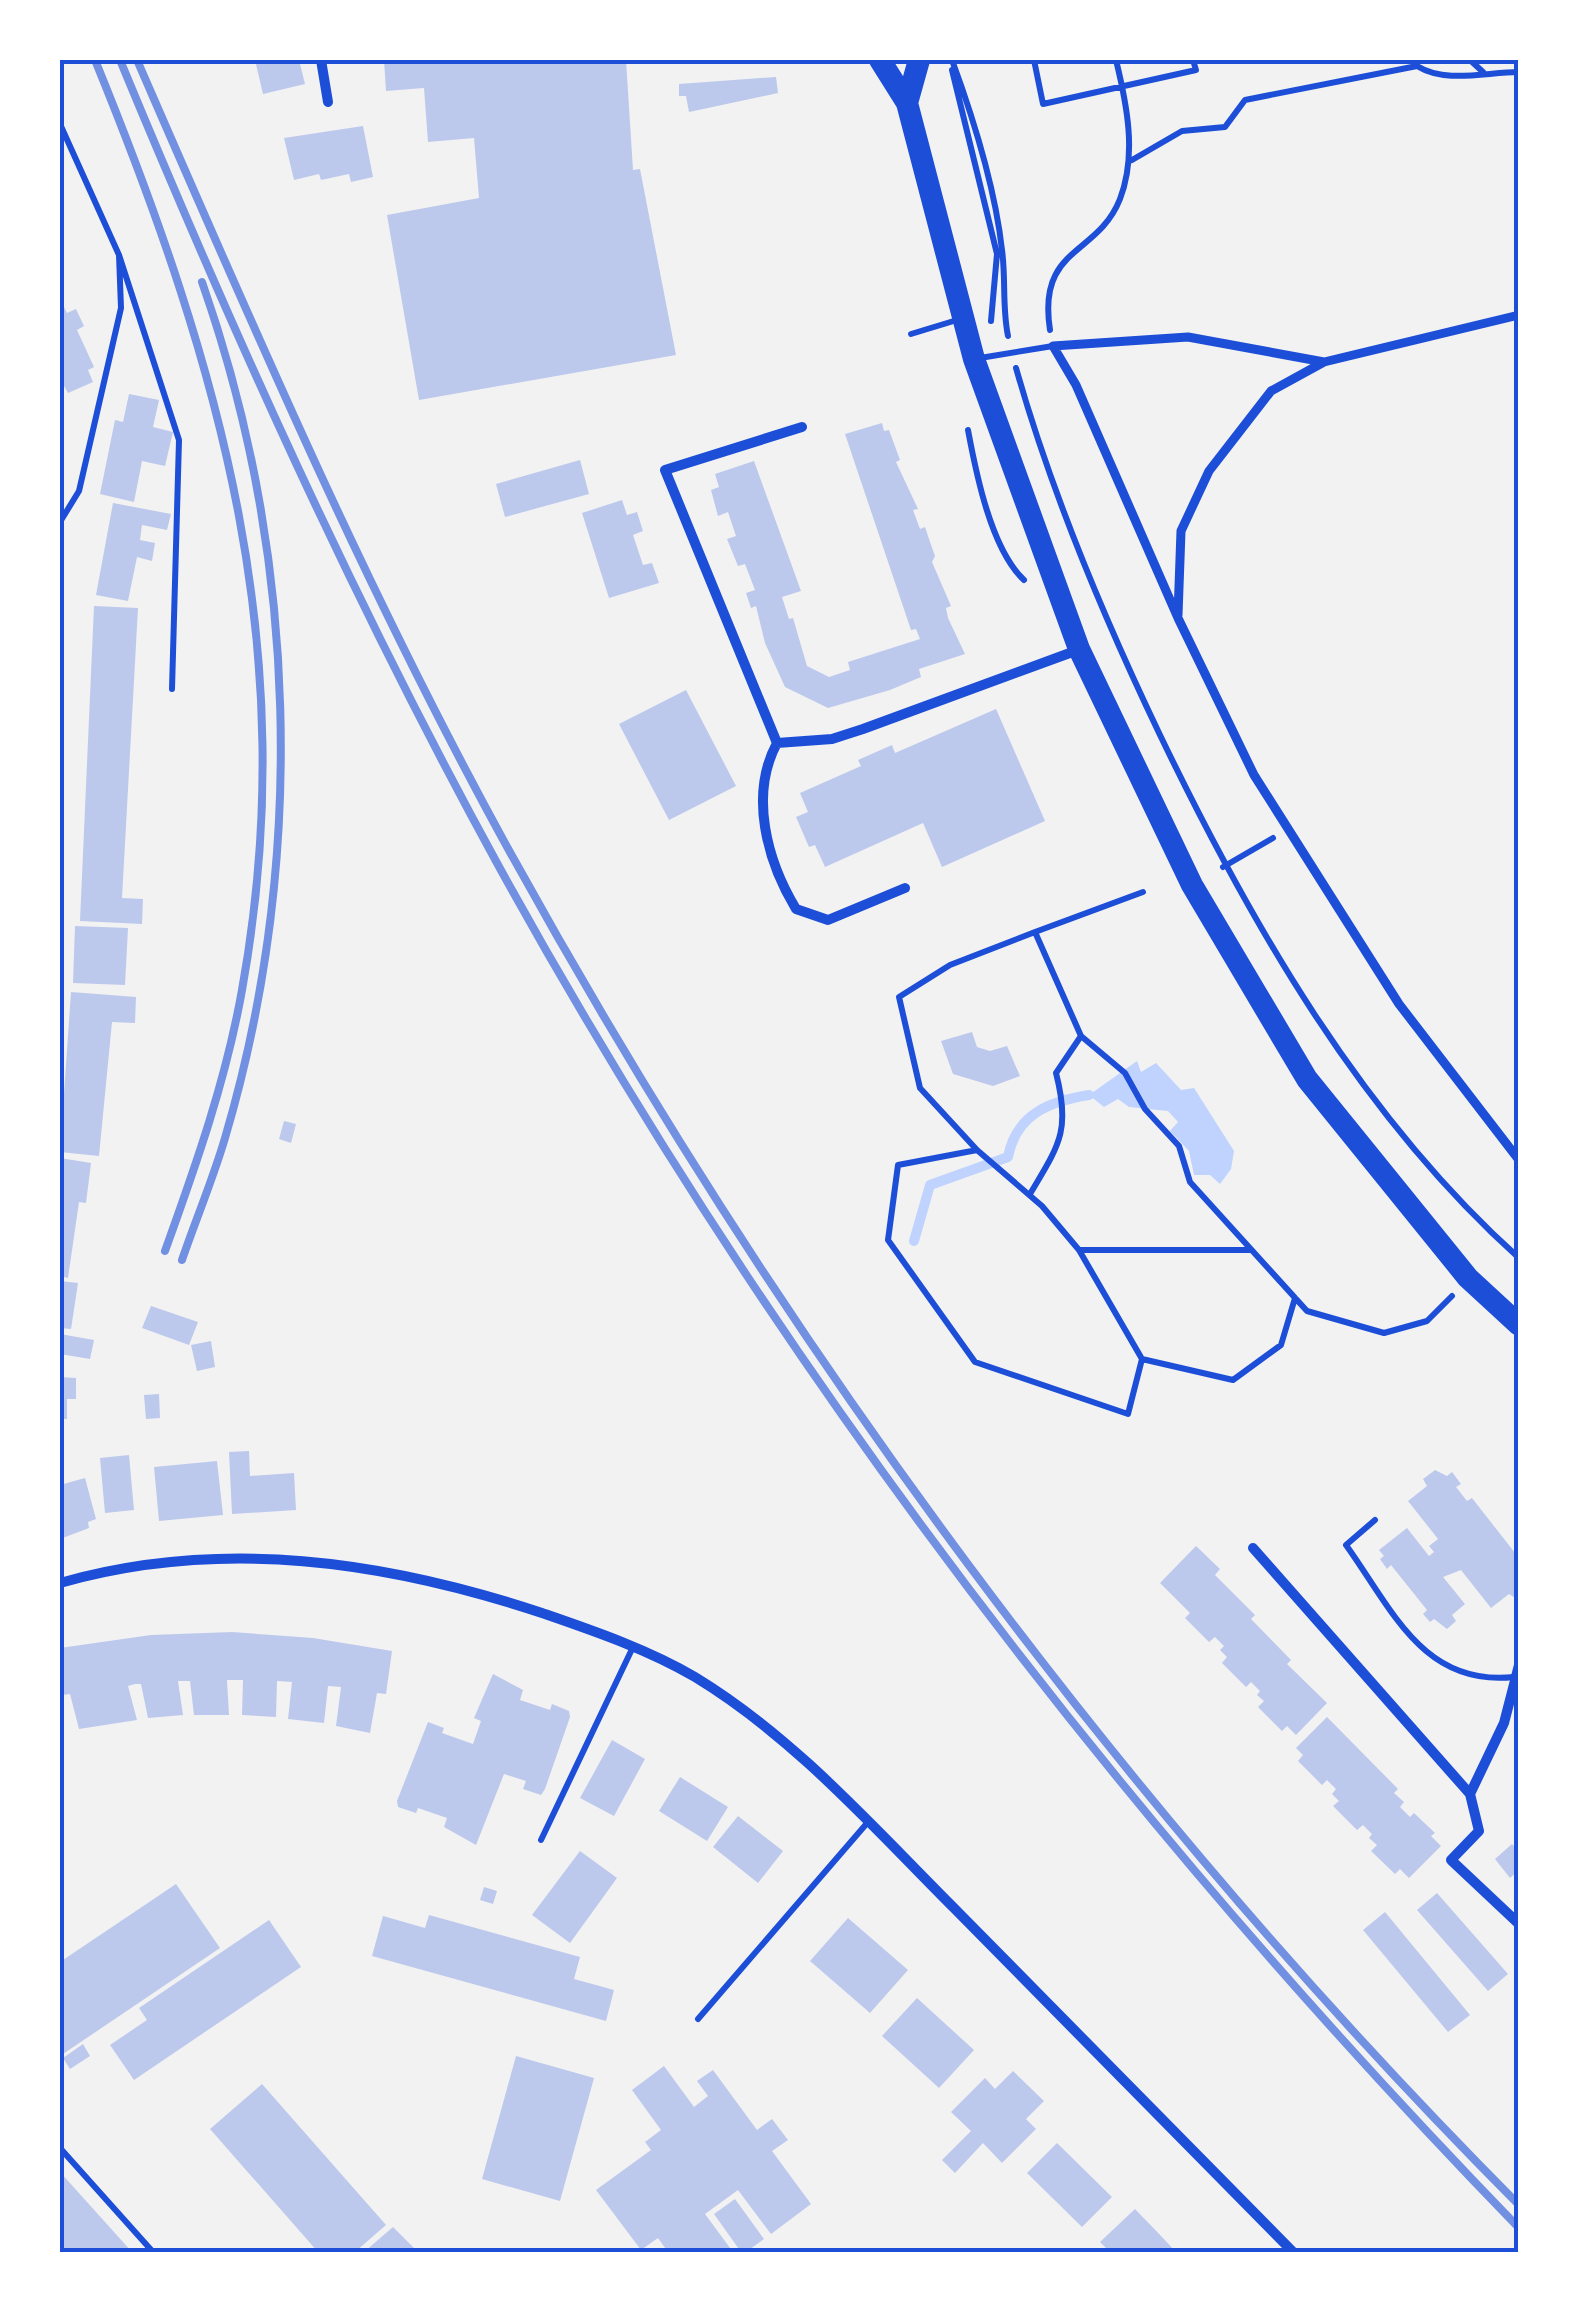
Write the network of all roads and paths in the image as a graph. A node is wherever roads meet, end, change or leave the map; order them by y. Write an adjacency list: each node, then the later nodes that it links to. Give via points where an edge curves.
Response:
1 (321, 60): 12 (street)
2 (880, 60): 13 (highway)
3 (919, 60): 13 (highway)
4 (951, 60): 16 (path)
5 (1034, 60): 11 (path, via 1043,104)
6 (1116, 60): 11 (path)
7 (1194, 60): 11 (path, via 1196,70)
8 (1470, 60): 9 (path)
9 (1484, 72): 10 (path); 15 (path, via 1451,77 1417,66 1278,91 1246,100 1225,127 1182,131)
10 (1519, 72)
11 (1122, 86): 15 (path)
12 (328, 102)
13 (907, 103): 19 (highway)
14 (60, 124): 17 (lane)
15 (1132, 160): 21 (path, via 1119,203 1058,266 1046,303)
16 (987, 209): 22 (path, via 1003,254 1002,309); 23 (path, via 997,254 995,311)
17 (119, 255): 28 (lane, via 121,308 79,491); 31 (lane, via 180,440)
18 (1519, 314): 24 (street)
19 (963, 318): 20 (lane); 23 (highway)
20 (911, 334)
21 (1052, 346): 22 (lane); 24 (street, via 1188,337); 29 (street, via 1076,385)
22 (1012, 353): 23 (lane); 34 (path, via 1070,531)
23 (974, 359): 30 (highway)
24 (1324, 362): 29 (street, via 1271,390 1209,471 1181,531)
25 (802, 427): 32 (street, via 665,470)
26 (987, 471): 27 (path)
27 (971, 476)
28 (60, 522)
29 (1178, 618): 33 (street)
30 (1078, 649): 32 (street, via 864,729); 45 (highway, via 1192,885 1308,1079)
31 (172, 689)
32 (777, 744): 35 (street, via 761,795 775,868 796,909 828,920)
33 (1286, 830): 34 (path); 40 (street, via 1399,1004)
34 (1224, 867): 44 (path, via 1362,1080 1420,1155)
35 (904, 888)
36 (1143, 892): 37 (path)
37 (1035, 932): 38 (path); 39 (path, via 950,965 899,997 920,1088)
38 (1081, 1036): 41 (path, via 1056,1074 1066,1108 1062,1140); 43 (path, via 1125,1074 1179,1146 1190,1182)
39 (978, 1151): 41 (path); 48 (path, via 898,1165 888,1240 975,1362 1128,1414)
40 (1519, 1160)
41 (1030, 1194): 42 (path)
42 (1079, 1250): 43 (path); 48 (path)
43 (1252, 1250): 46 (path)
44 (1519, 1258)
45 (1468, 1278): 46 (path, via 1427,1321 1384,1333 1307,1311); 47 (highway)
46 (1295, 1298): 48 (path, via 1282,1345 1234,1380)
47 (1519, 1326)
48 (1142, 1359)
49 (1375, 1520): 54 (lane, via 1346,1545 1430,1658 1468,1678)
50 (1253, 1548): 55 (street)
51 (60, 1583): 52 (street, via 194,1558 278,1557 454,1586)
52 (633, 1646): 56 (street, via 749,1715); 57 (lane)
53 (1519, 1665): 54 (street)
54 (1514, 1678): 55 (street, via 1504,1724)
55 (1470, 1794): 58 (street, via 1480,1830 1451,1860)
56 (868, 1822): 59 (lane); 62 (street)
57 (541, 1840)
58 (1519, 1924)
59 (698, 2019)
60 (60, 2148): 61 (lane)
61 (153, 2252)
62 (1294, 2252)

